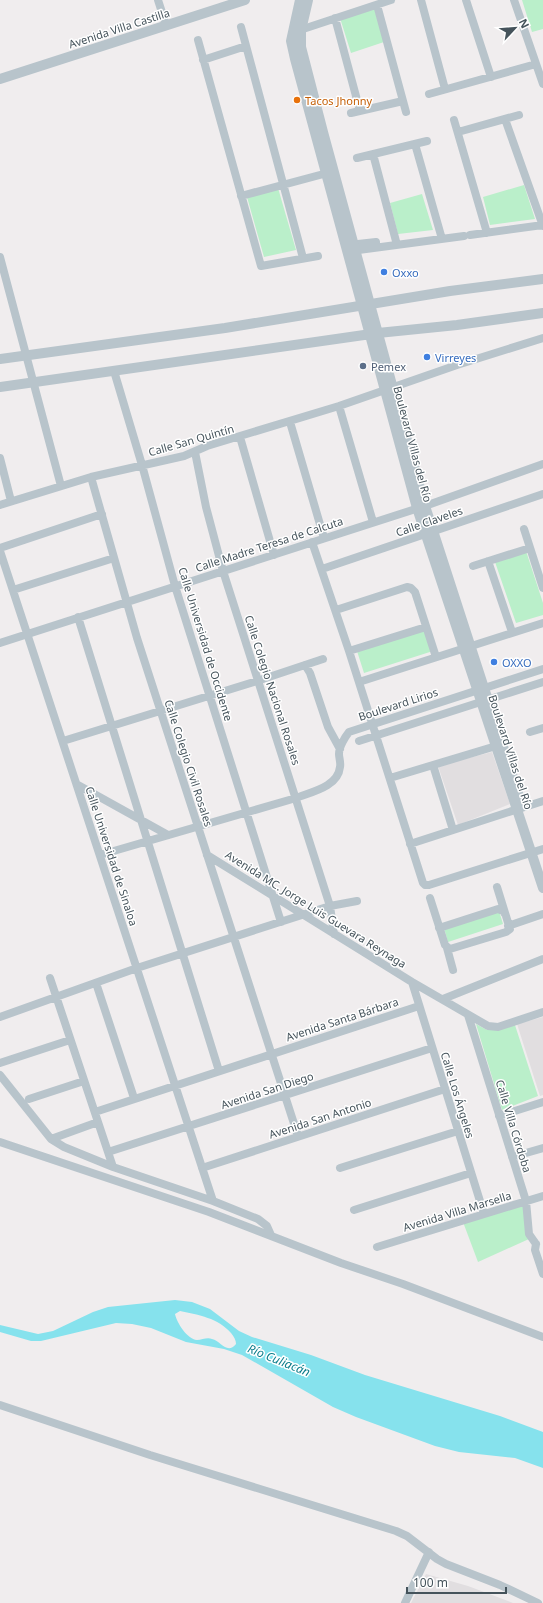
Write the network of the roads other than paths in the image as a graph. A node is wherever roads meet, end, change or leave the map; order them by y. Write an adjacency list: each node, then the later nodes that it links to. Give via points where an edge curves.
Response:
1 (158, 0): 11 (street)
2 (246, 0): 11 (street, Avenida Villa Castilla)
3 (300, 0): 13 (street, Boulevard Villas del Río)
4 (308, 0): 13 (street, Boulevard Villas del Río)
5 (391, 0): 9 (street)
6 (421, 0): 21 (street)
7 (466, 0): 18 (street)
8 (514, 0): 17 (street)
9 (377, 5): 10 (street); 23 (street)
10 (335, 18): 13 (street); 24 (street)
11 (166, 25): 19 (street, Avenida Villa Castilla)
12 (241, 27): 15 (street)
13 (296, 31): 35 (street, Boulevard Villas del Río, via 291,41 295,59)
14 (198, 40): 16 (street)
15 (246, 46): 16 (street); 36 (street)
16 (203, 60): 37 (street)
17 (536, 64): 18 (street); 20 (street)
18 (491, 77): 21 (street)
19 (0, 79)
20 (543, 84)
21 (445, 90): 22 (street)
22 (429, 94)
23 (403, 101): 24 (street); 25 (street)
24 (360, 111): 26 (street)
25 (406, 112)
26 (351, 113)
27 (519, 115): 28 (street)
28 (506, 119): 30 (street); 38 (street)
29 (454, 120): 30 (street)
30 (458, 132): 39 (street)
31 (427, 141): 32 (street)
32 (415, 144): 33 (street); 40 (street)
33 (373, 154): 34 (street); 41 (street)
34 (357, 158)
35 (330, 172): 36 (street); 42 (street, Boulevard Villas del Río)
36 (283, 185): 37 (street); 45 (street)
37 (241, 196): 45 (street, via 261,266)
38 (543, 225): 39 (street)
39 (487, 232): 40 (street)
40 (442, 238): 41 (street)
41 (397, 242): 42 (street)
42 (351, 248): 47 (street, Boulevard Villas del Río)
43 (318, 256): 45 (street)
44 (0, 257): 51 (street)
45 (303, 258)
46 (543, 279): 47 (street)
47 (367, 305): 49 (street, Boulevard Villas del Río); 51 (street, via 225,328)
48 (543, 313): 49 (street)
49 (374, 334): 53 (street); 56 (street, Boulevard Villas del Río)
50 (543, 338): 56 (street, Calle San Quintín)
51 (27, 355): 52 (street); 54 (street)
52 (0, 359)
53 (114, 372): 54 (street); 63 (street, Calle Universidad de Occidente)
54 (33, 382): 55 (street); 65 (street)
55 (0, 388)
56 (389, 389): 57 (street, Calle San Quintín); 69 (street, Boulevard Villas del Río)
57 (339, 406): 58 (street, Calle San Quintín); 71 (street)
58 (290, 422): 59 (street, Calle San Quintín); 74 (street)
59 (240, 437): 60 (street, Calle San Quintín); 79 (street)
60 (195, 452): 63 (street, Calle San Quintín); 84 (street, Calle Colegio Nacional Rosales)
61 (0, 458): 67 (street)
62 (543, 464): 69 (street, Calle Madre Teresa de Calcuta)
63 (142, 465): 64 (street, Calle San Quintín); 85 (street, Calle Universidad de Occidente)
64 (91, 477): 65 (street, Calle San Quintín); 70 (street, Calle Colegio Civil Rosales)
65 (61, 486): 67 (street, Calle San Quintín)
66 (543, 494): 73 (street, Calle Claveles)
67 (12, 501): 68 (street, Calle San Quintín)
68 (0, 505)
69 (421, 507): 71 (street, Calle Madre Teresa de Calcuta); 73 (street, Boulevard Villas del Río)
70 (102, 514): 76 (street); 80 (street, Calle Colegio Civil Rosales)
71 (373, 522): 74 (street, Calle Madre Teresa de Calcuta)
72 (524, 529): 77 (street)
73 (430, 532): 83 (street, Calle Claveles); 96 (street, Boulevard Villas del Río)
74 (324, 538): 75 (street, Calle Madre Teresa de Calcuta)
75 (312, 542): 79 (street, Calle Madre Teresa de Calcuta); 83 (street)
76 (0, 548)
77 (530, 548): 81 (street); 86 (street)
78 (0, 551): 87 (street, Calle Universidad de Sinaloa)
79 (274, 555): 84 (street, Calle Madre Teresa de Calcuta)
80 (114, 558): 87 (street); 88 (street, Calle Colegio Civil Rosales)
81 (488, 561): 82 (street); 93 (street)
82 (473, 566)
83 (322, 569): 89 (street)
84 (223, 571): 85 (street, Calle Madre Teresa de Calcuta); 102 (street, Calle Colegio Nacional Rosales)
85 (175, 586): 88 (street, Calle Madre Teresa de Calcuta); 106 (street, Calle Universidad de Occidente)
86 (543, 588)
87 (13, 590): 94 (street, Calle Universidad de Sinaloa)
88 (126, 602): 90 (street, Calle Madre Teresa de Calcuta); 108 (street, Calle Colegio Civil Rosales)
89 (336, 610): 92 (street, via 407,587 415,592); 97 (street)
90 (78, 617): 94 (street, Calle Madre Teresa de Calcuta); 110 (street)
91 (543, 623): 93 (street)
92 (426, 627): 97 (street); 98 (street)
93 (512, 632): 96 (street)
94 (27, 634): 95 (street, Calle Madre Teresa de Calcuta); 114 (street, Calle Universidad de Sinaloa)
95 (0, 643)
96 (467, 647): 98 (street); 105 (street, Boulevard Villas del Río)
97 (349, 651): 103 (street)
98 (436, 657): 103 (street)
99 (323, 659): 100 (street)
100 (305, 665): 102 (street); 117 (street, via 328,727)
101 (543, 669): 105 (street, Boulevard Lirios)
102 (257, 681): 106 (street); 121 (street, Calle Colegio Nacional Rosales)
103 (359, 682): 109 (street)
104 (543, 682): 107 (street)
105 (481, 689): 107 (street, Boulevard Villas del Río); 109 (street, Boulevard Lirios)
106 (210, 696): 108 (street); 124 (street, Calle Universidad de Occidente)
107 (485, 700): 113 (street); 116 (street, Boulevard Villas del Río); 123 (street, Boulevard Villas del Río)
108 (161, 711): 110 (street); 126 (street, Calle Colegio Civil Rosales)
109 (372, 724): 113 (street); 117 (street, Boulevard Lirios, via 349,732)
110 (112, 726): 114 (street); 125 (street)
111 (543, 729): 112 (street)
112 (530, 732)
113 (376, 736): 115 (street); 119 (street)
114 (63, 741): 120 (street, Calle Universidad de Sinaloa)
115 (359, 741)
116 (496, 746): 118 (street); 123 (street, Boulevard Villas del Río)
117 (340, 749): 121 (street, Boulevard Lirios, via 340,767 334,780 324,788)
118 (433, 765): 119 (street); 127 (street)
119 (390, 778): 130 (street)
120 (78, 785): 125 (street); 132 (street, Calle Universidad de Sinaloa)
121 (296, 798): 124 (street, Boulevard Lirios); 140 (street, Calle Colegio Nacional Rosales)
122 (543, 801): 123 (street)
123 (520, 808): 127 (street); 131 (street, Boulevard Villas del Río)
124 (247, 812): 126 (street, Boulevard Lirios); 137 (street, Calle Universidad de Occidente)
125 (141, 820): 128 (street); 129 (street)
126 (198, 826): 128 (street, Boulevard Lirios); 133 (street, Calle Colegio Civil Rosales)
127 (453, 830): 130 (street)
128 (168, 835): 129 (street, Boulevard Lirios)
129 (148, 841): 132 (street, Boulevard Lirios); 150 (street)
130 (410, 844): 131 (street, via 421,878 424,884 429,885)
131 (537, 851): 134 (street, Boulevard Villas del Río); 136 (street, Boulevard Villas del Río)
132 (100, 855): 152 (street, Calle Universidad de Sinaloa)
133 (207, 855): 137 (street, Avenida MC. Jorge Luis Guevara Reynaga); 148 (street, Calle Colegio Civil Rosales)
134 (543, 867)
135 (497, 887): 141 (street)
136 (543, 888)
137 (273, 895): 143 (street, Avenida MC. Jorge Luis Guevara Reynaga); 144 (street, Calle Universidad de Occidente)
138 (430, 898): 146 (street)
139 (357, 901): 140 (street)
140 (330, 906): 143 (street); 147 (street, Calle Colegio Nacional Rosales)
141 (505, 914): 145 (street); 146 (street, via 498,909)
142 (543, 914): 145 (street)
143 (303, 915): 144 (street); 147 (street, Avenida MC. Jorge Luis Guevara Reynaga)
144 (281, 922): 148 (street)
145 (508, 926): 149 (street, via 510,929 506,932)
146 (439, 928): 149 (street)
147 (334, 934): 155 (street, Avenida MC. Jorge Luis Guevara Reynaga)
148 (234, 937): 150 (street); 165 (street, Calle Colegio Civil Rosales)
149 (450, 948): 153 (street)
150 (183, 953): 152 (street); 167 (street)
151 (543, 959): 158 (street)
152 (136, 968): 156 (street); 170 (street, Calle Universidad de Sinaloa)
153 (453, 970)
154 (50, 978): 157 (street)
155 (412, 982): 158 (street, Avenida MC. Jorge Luis Guevara Reynaga); 159 (street, Calle Los Ángeles)
156 (96, 983): 157 (street); 173 (street)
157 (56, 997): 162 (street); 163 (street)
158 (443, 999): 161 (street, Avenida MC. Jorge Luis Guevara Reynaga)
159 (419, 1006): 164 (street, Calle Los Ángeles); 165 (street, Avenida Santa Bárbara)
160 (543, 1012): 161 (street, Avenida MC. Jorge Luis Guevara Reynaga, via 494,1027)
161 (468, 1015): 177 (street, Calle Villa Córdoba)
162 (0, 1017)
163 (70, 1040): 166 (street); 169 (street)
164 (432, 1048): 171 (street, Calle Los Ángeles); 172 (street, Avenida San Diego)
165 (271, 1054): 167 (street, Avenida Santa Bárbara); 172 (street, Calle Colegio Civil Rosales)
166 (0, 1063)
167 (219, 1071): 170 (street, Avenida Santa Bárbara)
168 (0, 1075): 182 (street)
169 (84, 1081): 174 (street); 176 (street)
170 (174, 1086): 173 (street, Avenida Santa Bárbara); 179 (street, Calle Universidad de Sinaloa)
171 (445, 1089): 180 (street, Calle Los Ángeles); 181 (street, Avenida San Antonio)
172 (285, 1096): 179 (street, Avenida San Diego); 181 (street, Calle Colegio Civil Rosales)
173 (134, 1098): 176 (street, Avenida Santa Bárbara)
174 (29, 1099)
175 (543, 1102): 177 (street)
176 (94, 1112): 178 (street)
177 (498, 1116): 186 (street, Calle Villa Córdoba)
178 (98, 1122): 182 (street); 185 (street)
179 (188, 1127): 185 (street, Avenida San Diego); 188 (street, Calle Universidad de Sinaloa)
180 (458, 1131): 189 (street); 190 (street, Calle Los Ángeles)
181 (298, 1136): 188 (street, Avenida San Antonio)
182 (51, 1139): 187 (street)
183 (0, 1142): 196 (street)
184 (543, 1148): 186 (street)
185 (108, 1152): 187 (street)
186 (512, 1157): 193 (street, Calle Villa Córdoba)
187 (113, 1167): 192 (street)
188 (202, 1168): 192 (street, Calle Universidad de Sinaloa)
189 (340, 1168)
190 (471, 1173): 194 (street); 195 (street, Calle Los Ángeles)
191 (543, 1196): 193 (street, Avenida Villa Marsella)
192 (213, 1201): 196 (street, via 263,1222)
193 (526, 1201): 195 (street, Avenida Villa Marsella); 197 (street, Calle Villa Córdoba, via 529,1234)
194 (354, 1210)
195 (484, 1214): 198 (street, Avenida Villa Marsella)
196 (271, 1235): 200 (street)
197 (540, 1243): 199 (street, Calle Villa Córdoba, via 535,1250)
198 (377, 1247)
199 (543, 1274)
200 (543, 1337)
201 (0, 1405): 202 (street, via 150,1455 396,1531)
202 (429, 1552): 203 (street); 204 (street, via 446,1564)
203 (405, 1603)
204 (538, 1603)

